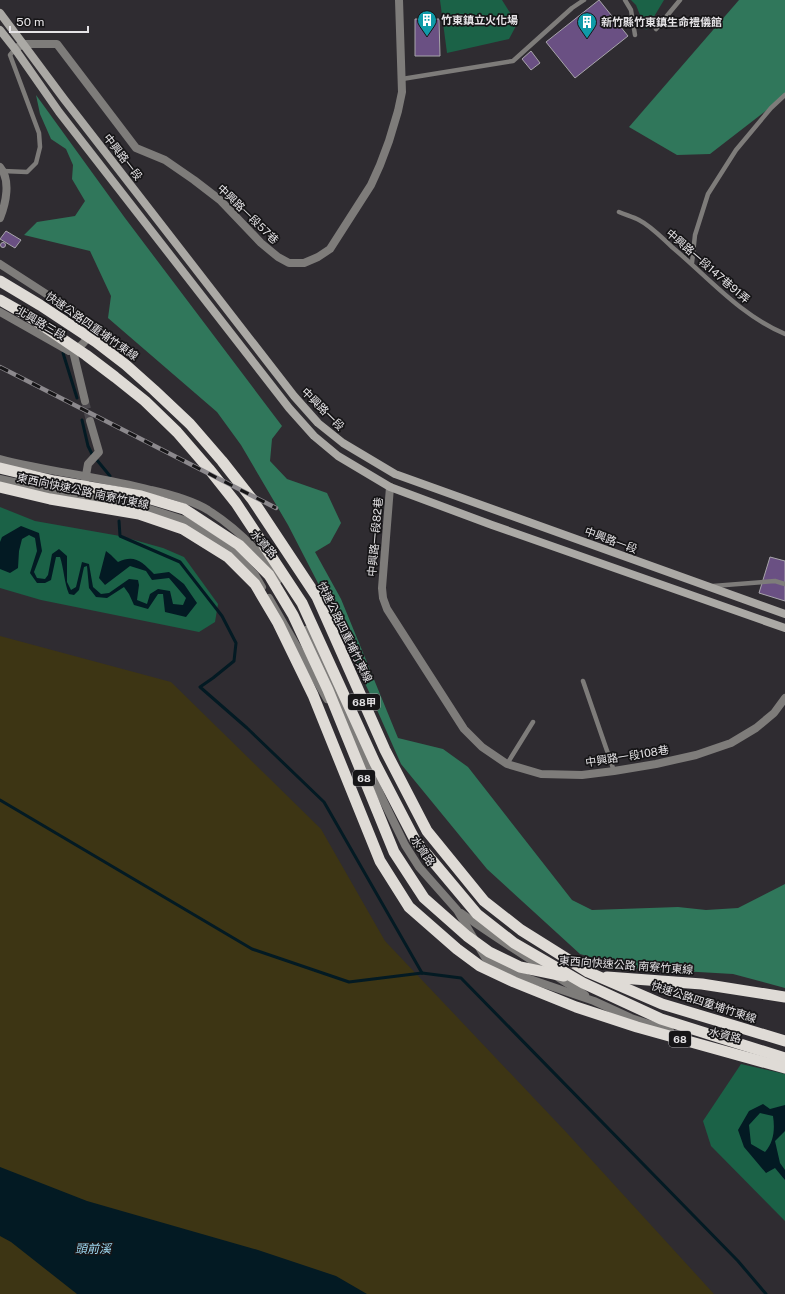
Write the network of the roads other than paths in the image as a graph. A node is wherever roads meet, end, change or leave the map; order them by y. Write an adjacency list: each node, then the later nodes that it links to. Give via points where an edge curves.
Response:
1 (399, 0): 11 (street, 中興路一段57巷)
2 (584, 0): 11 (lane, via 513,61)
3 (625, 0): 8 (lane, via 631,10)
4 (680, 0): 6 (lane)
5 (0, 13): 9 (main road, 中興路一段)
6 (656, 29)
7 (0, 30): 10 (main road, 中興路一段)
8 (635, 35)
9 (23, 44): 10 (street); 11 (street, 中興路一段57巷, via 57,44 136,148 164,160 194,180 220,200 261,243 289,263 304,263 330,249 371,185 383,159 398,111); 33 (main road, 中興路一段, via 294,396 318,423 343,443 395,474)
10 (15, 49): 13 (lane, via 10,55 39,133 40,147 36,163 27,172); 30 (main road, 中興路一段, via 59,112 289,408 314,436 338,456)
11 (402, 79)
12 (785, 95): 16 (lane, via 736,150 708,194 695,235)
13 (1, 171): 15 (street, via 7,182)
14 (619, 212): 16 (lane, 中興路一段147巷91弄, via 640,221)
15 (0, 218)
16 (692, 263): 21 (lane, 中興路一段147巷91弄, via 716,287 752,316)
17 (0, 264): 22 (street, 北興路三段, via 88,322 88,336 80,348)
18 (0, 281): 46 (highway, 快速公路四重埔竹東線 / 68甲, via 96,342 126,365 190,424 227,466 252,499 316,598 385,750 427,831 484,901 521,930 588,972 662,1004)
19 (0, 300): 47 (highway, 68甲, via 86,355 115,377 177,432 209,469 236,504 302,603 375,763 415,840 477,914 514,943 583,983 661,1019)
20 (0, 312): 22 (street, 北興路三段, via 66,350)
21 (785, 334)
22 (73, 351): 23 (street, 北興路三段)
23 (85, 401)
24 (90, 421): 27 (street, via 99,452 88,464)
25 (0, 459): 27 (street, 水資路)
26 (0, 468): 44 (highway, 東西向快速公路 南寮竹東線 / 68, via 54,481 141,496 184,509 239,545 269,575 293,615 328,690 394,852 424,898 489,952 520,966 568,976 702,984)
27 (86, 476): 31 (street); 42 (street, 水資路, via 171,495 207,510 246,539 268,564 295,608)
28 (0, 479): 31 (street, 水資路)
29 (0, 487): 48 (highway, 東西向快速公路 南寮竹東線 / 68, via 50,499 139,514 182,529 228,557 255,584 278,623 313,695 380,861 409,907 457,950 480,966 576,1007 637,1027)
30 (390, 487): 34 (street, 中興路一段82巷); 36 (main road, 中興路一段)
31 (82, 497): 42 (street, 水資路, via 140,506 184,520 234,552 255,575 280,616)
32 (785, 584): 33 (lane, via 775,581)
33 (707, 587): 35 (main road, 中興路一段)
34 (382, 588): 40 (street, 中興路一段108巷, via 387,609 464,729 482,747)
35 (785, 614)
36 (785, 628)
37 (583, 681): 41 (lane)
38 (785, 698): 41 (street, 中興路一段108巷, via 774,713 756,728 731,743 696,755)
39 (533, 722): 40 (lane)
40 (507, 764): 41 (street, 中興路一段108巷, via 541,774 582,775)
41 (614, 772)
42 (382, 798): 43 (street, 水資路, via 416,862)
43 (457, 910): 45 (street, 水資路, via 500,941); 45 (street, 水資路, via 486,959 518,975)
44 (785, 997)
45 (594, 1001): 47 (street, 水資路, via 631,1018 675,1033)
46 (785, 1041)
47 (785, 1059)
48 (785, 1068)

